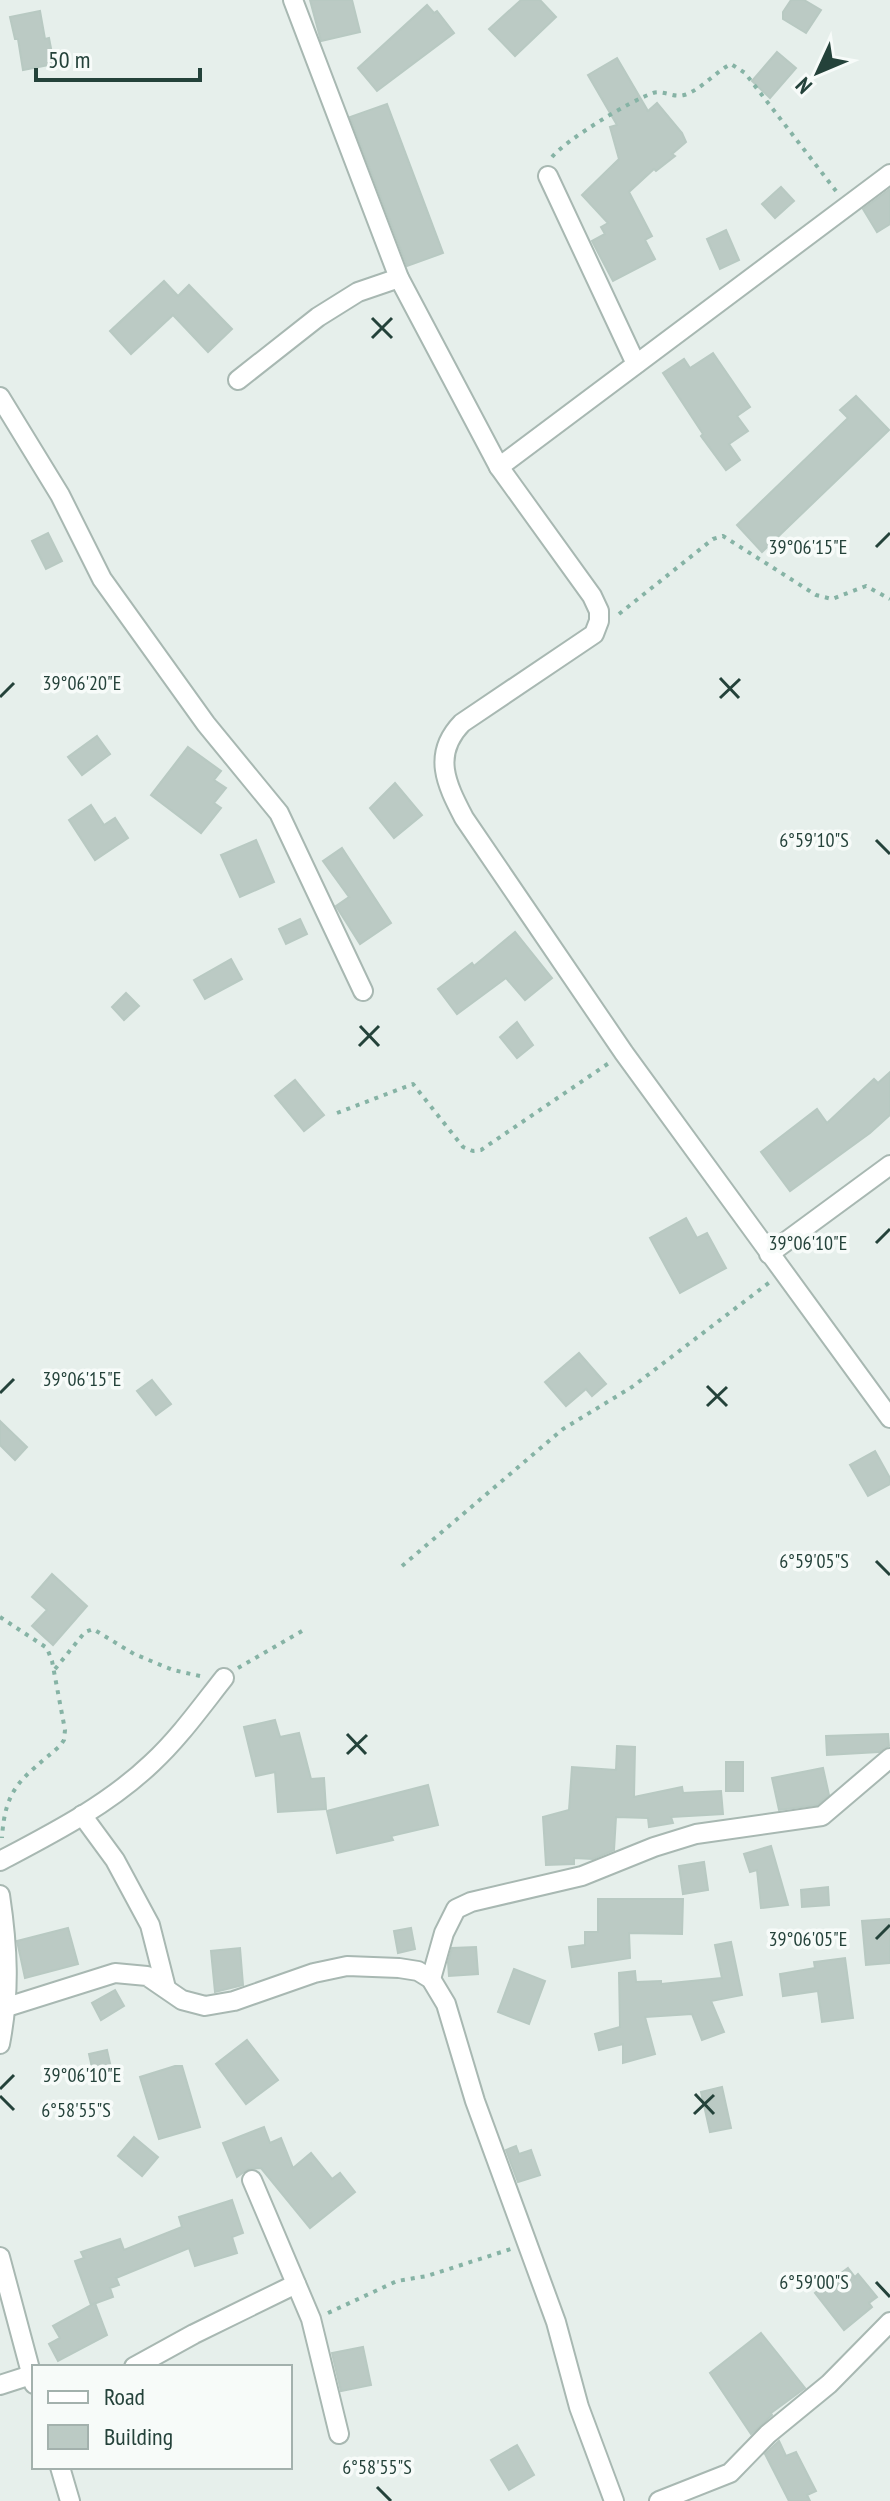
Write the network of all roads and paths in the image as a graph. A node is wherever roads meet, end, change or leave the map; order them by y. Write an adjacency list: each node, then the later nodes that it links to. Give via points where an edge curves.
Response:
1 (293, 0): 5 (street)
2 (890, 174): 4 (street)
3 (548, 176): 4 (path, via 553,154 587,130 656,92 687,94 731,64 745,73); 6 (street)
4 (848, 206): 6 (street)
5 (399, 278): 7 (street, via 358,292 318,317); 9 (street)
6 (636, 364): 9 (street)
7 (238, 380)
8 (0, 397): 12 (street, via 60,495 102,579 206,724 279,813)
9 (499, 467): 11 (street, via 592,596 599,611)
10 (890, 599): 11 (path, via 866,586 832,599 816,595 723,536)
11 (594, 634): 13 (street, via 462,723 449,742 445,780 505,881)
12 (363, 991)
13 (624, 1053): 14 (path, via 481,1150 463,1147 413,1084); 16 (street)
14 (337, 1113)
15 (890, 1165): 16 (street)
16 (769, 1254): 17 (street)
17 (782, 1272): 18 (street); 19 (path, via 632,1387 563,1429)
18 (890, 1418)
19 (402, 1566)
20 (0, 1617): 22 (path, via 47,1648)
21 (302, 1631): 23 (path)
22 (54, 1670): 23 (path, via 93,1629 173,1670); 26 (path, via 64,1740 11,1793 3,1811)
23 (224, 1678): 25 (street, via 152,1763)
24 (890, 1758): 28 (street, via 822,1816 696,1834 582,1876 456,1909)
25 (82, 1815): 26 (street); 29 (street, via 115,1860 150,1925)
26 (0, 1861)
27 (0, 1895): 30 (street, via 8,1945)
28 (431, 1979): 29 (street, via 399,1968 347,1966 205,2006 182,2000); 33 (street, via 446,2004 475,2101)
29 (166, 1988): 30 (street, via 147,1976 115,1973)
30 (7, 2007): 31 (street)
31 (0, 2044)
32 (252, 2180): 35 (street)
33 (529, 2243): 36 (path, via 397,2281); 45 (street)
34 (0, 2257): 39 (street)
35 (296, 2284): 36 (street); 38 (street)
36 (311, 2319): 42 (street)
37 (890, 2322): 46 (street, via 730,2473)
38 (138, 2365)
39 (32, 2375)
40 (32, 2379): 41 (street)
41 (0, 2385)
42 (339, 2434)
43 (61, 2469): 44 (street)
44 (70, 2501)
45 (614, 2501)
46 (659, 2501)

